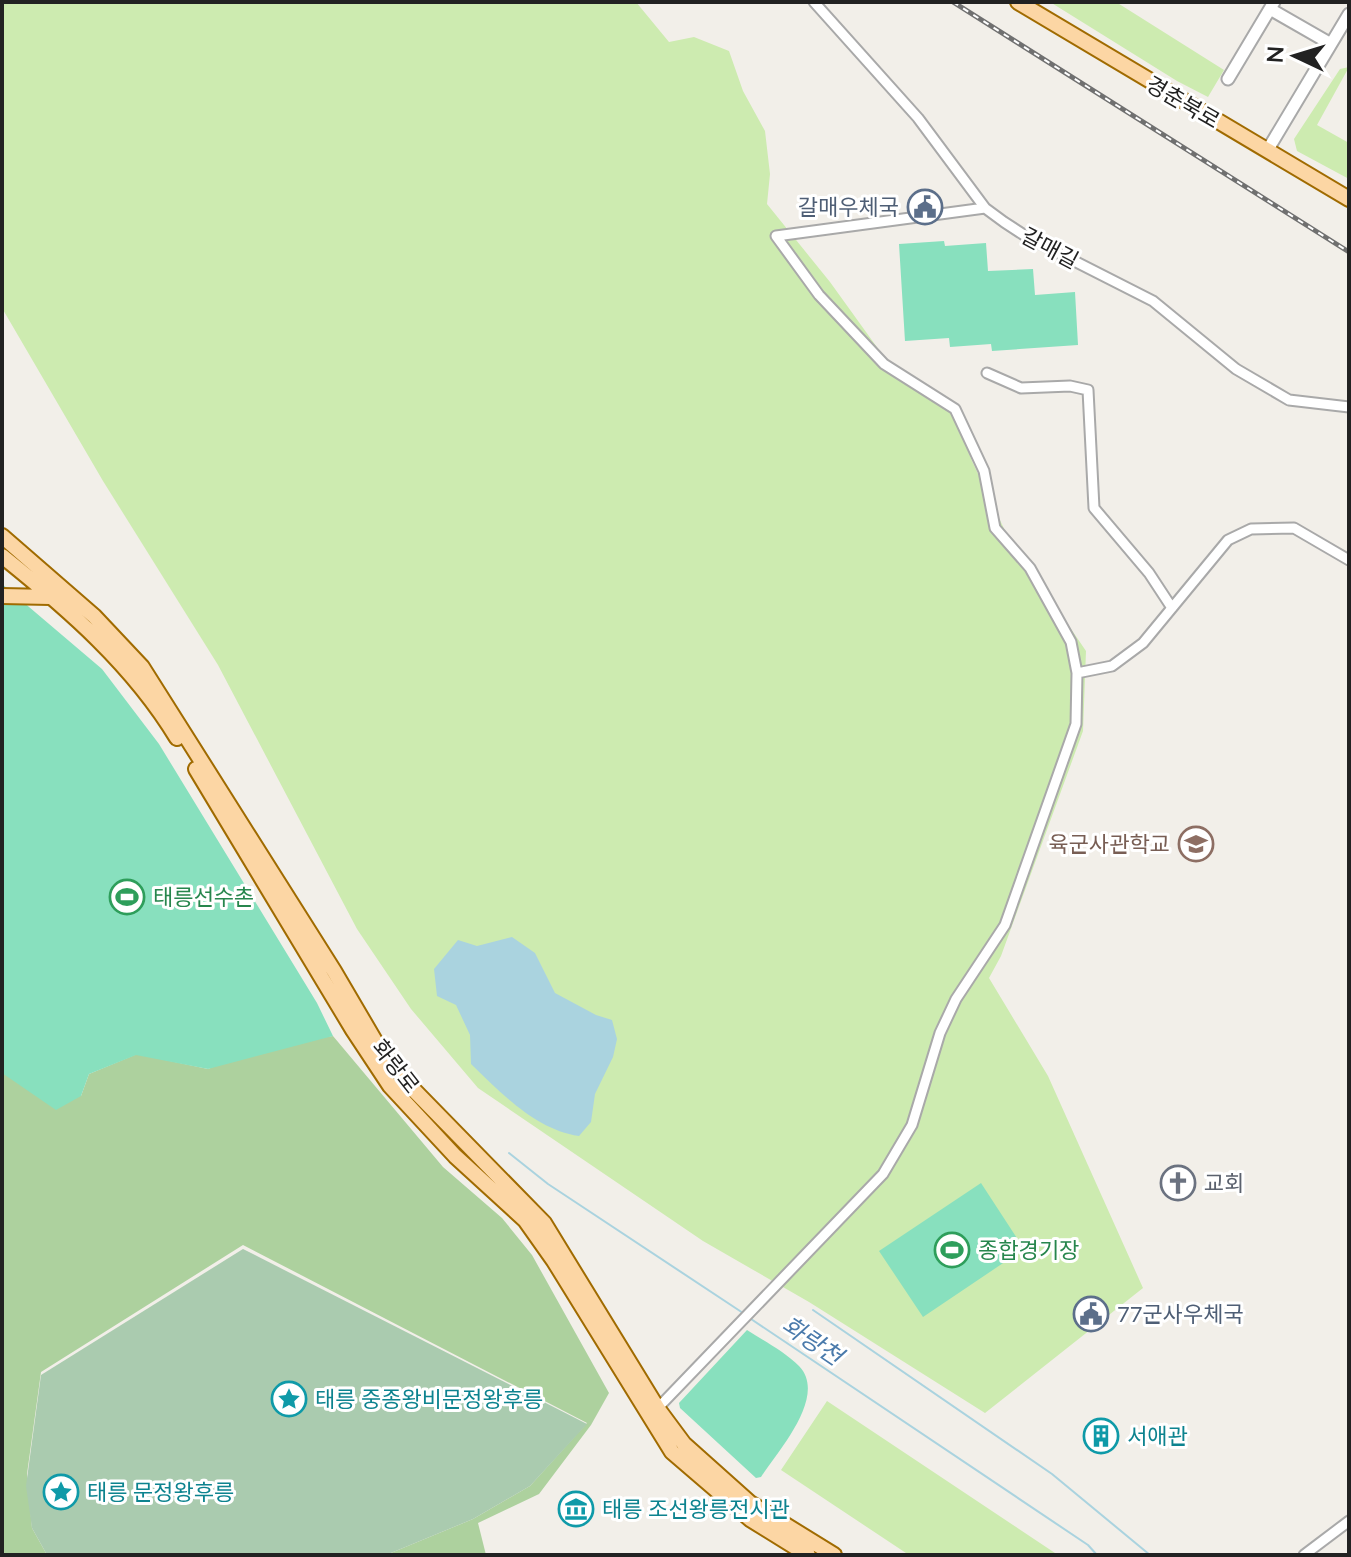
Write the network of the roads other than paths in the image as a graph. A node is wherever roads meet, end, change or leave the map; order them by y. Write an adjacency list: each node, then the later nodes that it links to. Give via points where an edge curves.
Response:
1 (814, 2): 9 (street, 갈매길, via 918,118)
2 (1018, 2): 7 (main road, 경춘북로)
3 (1272, 6): 5 (street); 6 (street)
4 (1349, 14): 5 (street)
5 (1331, 44): 7 (street)
6 (1228, 79)
7 (1267, 151): 8 (main road, 경춘북로)
8 (1349, 199)
9 (985, 208): 11 (street, 갈매길, via 1027,237 1153,301 1236,369 1289,400); 19 (street, via 776,236 819,295 884,364 955,409 984,471 995,528 1030,568 1071,642)
10 (987, 373): 17 (street, via 1021,388 1088,390 1094,508)
11 (1349, 407)
12 (2, 536): 18 (main road, 화랑로)
13 (2, 556): 16 (main road, 화랑로)
14 (1349, 560): 17 (street, via 1294,528 1251,529 1228,540)
15 (2, 596): 16 (main road)
16 (49, 596): 18 (main road, via 47,587 53,585); 20 (main road, 화랑로, via 130,672 173,731 390,1086 525,1220)
17 (1172, 608): 19 (street, via 1143,643 1112,666)
18 (94, 616): 20 (main road, 화랑로, via 142,667 172,711 375,1041 408,1084 544,1223)
19 (1077, 673): 20 (street, via 1076,724 1005,925 940,1033 912,1125 883,1174)
20 (654, 1413): 22 (main road, 화랑로, via 672,1452 750,1519); 23 (main road, 화랑로, via 750,1503)
21 (1349, 1521): 24 (street)
22 (808, 1555)
23 (834, 1555)
24 (1304, 1555)

